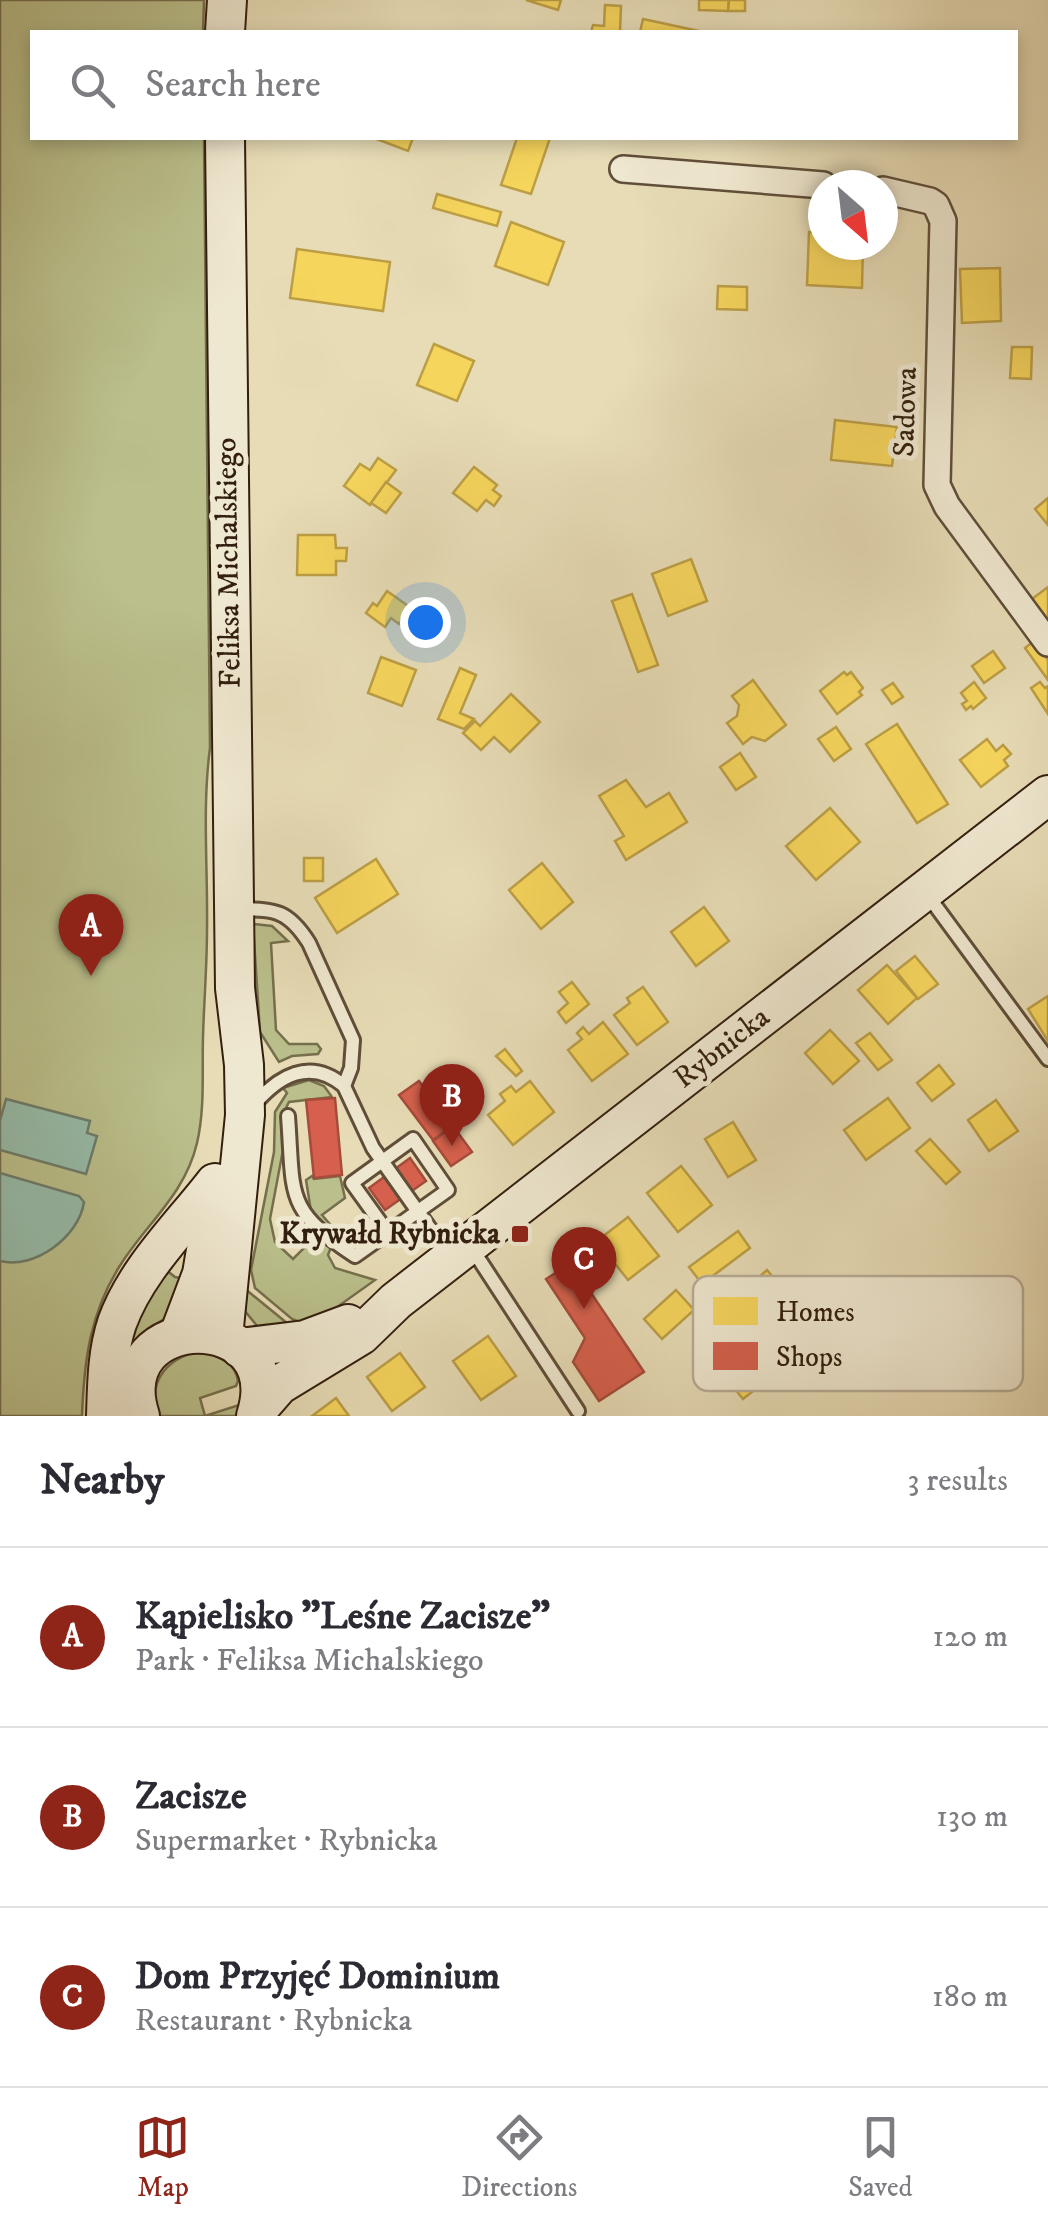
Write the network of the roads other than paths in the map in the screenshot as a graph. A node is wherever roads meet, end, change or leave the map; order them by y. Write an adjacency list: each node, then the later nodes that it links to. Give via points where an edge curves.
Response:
1 (227, 0): 2 (street)
2 (226, 30)
3 (225, 140): 10 (street, Feliksa Michalskiego)
4 (624, 170): 5 (street)
5 (808, 185)
6 (898, 194): 7 (street, Sadowa, via 930,201 943,221 937,486)
7 (1048, 643)
8 (1048, 794): 9 (street, Rybnicka)
9 (924, 891): 12 (lane); 20 (street, Rybnicka)
10 (234, 909): 11 (street, Feliksa Michalskiego); 13 (lane, via 277,911 300,928 353,1040)
11 (235, 988): 14 (street, Feliksa Michalskiego); 17 (street, Feliksa Michalskiego)
12 (1048, 1059)
13 (344, 1086): 14 (lane, via 326,1074 296,1072 277,1080); 16 (lane)
14 (245, 1115): 23 (street, Feliksa Michalskiego)
15 (288, 1116): 19 (lane, via 294,1190 305,1217 355,1256)
16 (382, 1161): 18 (lane); 18 (lane, via 412,1140 440,1177 448,1190); 19 (lane, via 352,1182)
17 (216, 1180): 22 (street, Feliksa Michalskiego, via 202,1274); 26 (street, via 125,1304 110,1352)
18 (418, 1212): 19 (lane); 20 (lane)
19 (388, 1233)
20 (460, 1251): 21 (street, Rybnicka); 25 (lane)
21 (396, 1301): 23 (street, Rybnicka, via 322,1335 280,1344); 24 (street, Rybnicka, via 361,1336 289,1378)
22 (179, 1334): 23 (street, Rybnicka, via 202,1332); 27 (street, via 162,1343 139,1374)
23 (232, 1342): 24 (street, via 254,1365)
24 (257, 1412)
25 (578, 1412)
26 (106, 1416)
27 (140, 1416)

